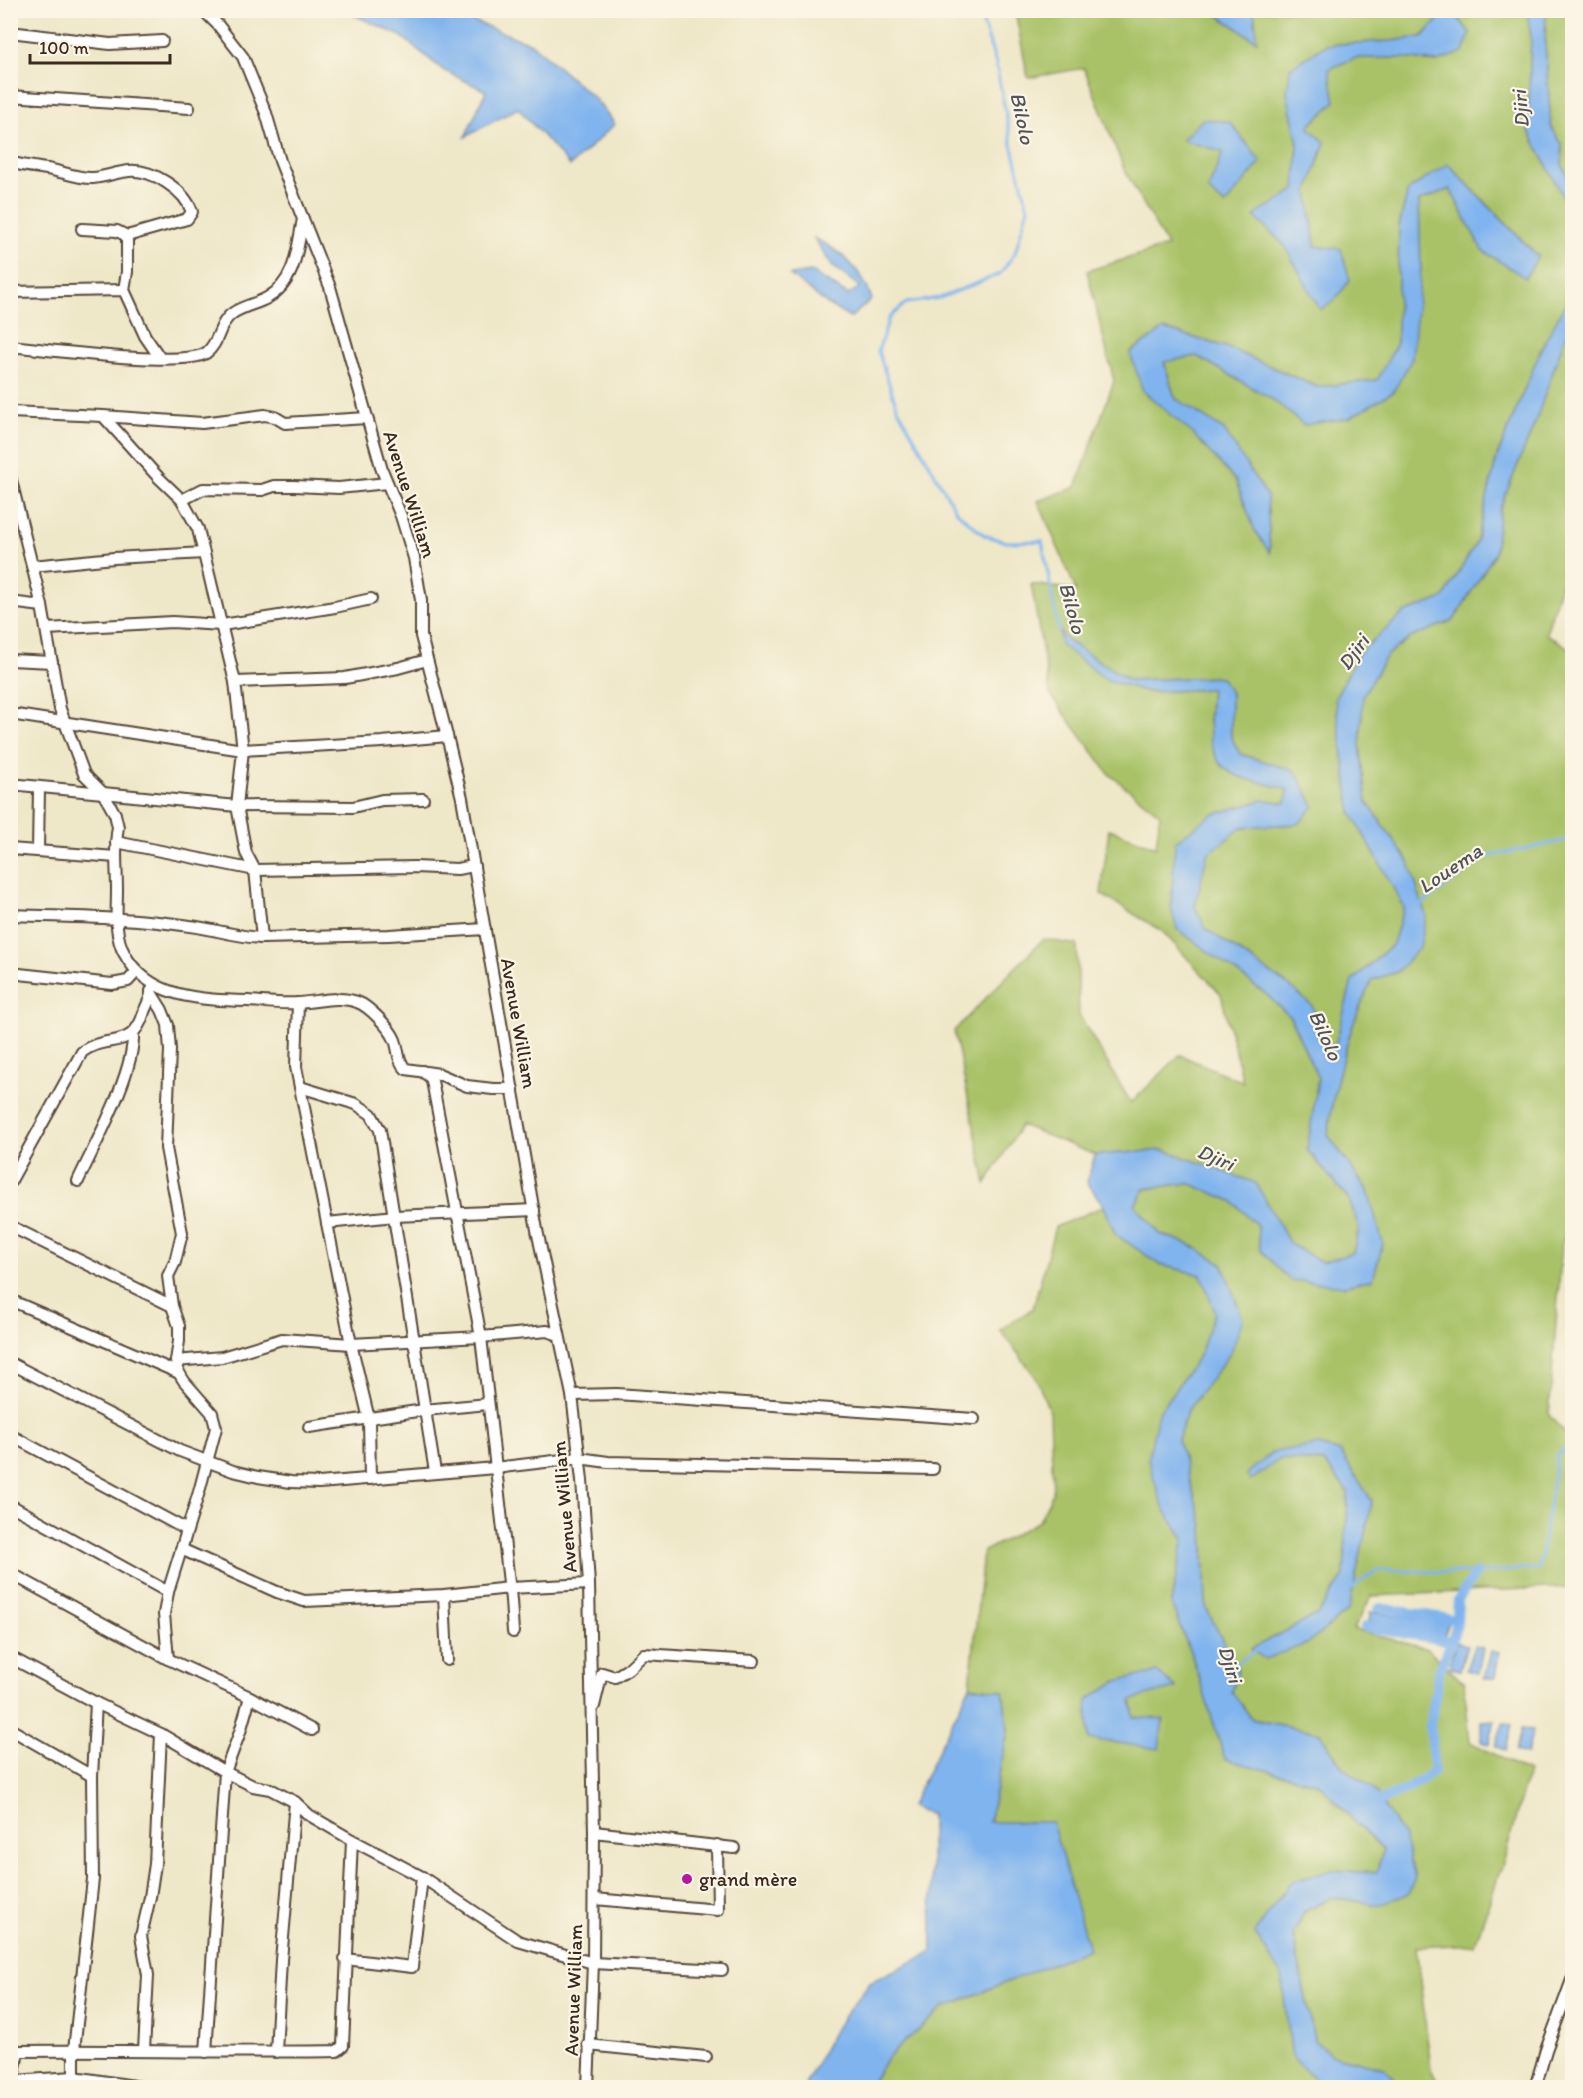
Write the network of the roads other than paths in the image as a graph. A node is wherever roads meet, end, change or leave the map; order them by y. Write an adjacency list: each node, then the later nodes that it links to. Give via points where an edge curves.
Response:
1 (203, 10): 7 (street, Avenue William, via 243,57)
2 (10, 32): 3 (street, via 110,44)
3 (162, 41)
4 (10, 96): 5 (street)
5 (189, 108)
6 (10, 162): 9 (street, via 91,178 130,171 148,173 182,195 190,207 192,212 187,219)
7 (303, 219): 13 (street, via 293,268 281,289 232,313 206,353 193,358); 16 (street, Avenue William, via 330,287)
8 (82, 229): 9 (street, via 117,231)
9 (126, 236): 10 (street)
10 (124, 290): 11 (street); 13 (street)
11 (10, 292)
12 (10, 346): 13 (street)
13 (160, 358)
14 (10, 412): 15 (street)
15 (104, 416): 16 (street, via 202,423 265,415 285,423); 19 (street)
16 (367, 418): 18 (street, Avenue William)
17 (10, 476): 20 (street)
18 (387, 483): 19 (street, via 339,488 203,489); 29 (street, Avenue William, via 414,558)
19 (182, 500): 21 (street, via 198,529)
20 (16, 522): 22 (street)
21 (204, 553): 22 (street); 26 (street)
22 (32, 566): 25 (street)
23 (371, 599): 26 (street)
24 (10, 602): 25 (street)
25 (42, 606): 27 (street)
26 (222, 625): 27 (street, via 172,622); 31 (street)
27 (47, 629): 30 (street)
28 (10, 660): 30 (street)
29 (427, 660): 31 (street, via 345,678); 34 (street, Avenue William)
30 (52, 662): 33 (street)
31 (235, 682): 35 (street)
32 (10, 714): 33 (street)
33 (65, 723): 35 (street); 38 (street, via 84,774)
34 (447, 735): 35 (street); 45 (street, Avenue William)
35 (243, 750): 40 (street)
36 (10, 784): 37 (street)
37 (39, 788): 38 (street); 43 (street)
38 (103, 793): 40 (street); 41 (street, via 115,814)
39 (423, 799): 40 (street, via 382,800 353,807)
40 (237, 806): 46 (street, via 246,853)
41 (116, 842): 44 (street); 46 (street)
42 (10, 849): 43 (street)
43 (38, 851): 44 (street)
44 (116, 857): 48 (street)
45 (474, 866): 46 (street); 49 (street, Avenue William)
46 (255, 870): 50 (street)
47 (10, 915): 48 (street)
48 (117, 918): 50 (street); 51 (street, via 123,953)
49 (485, 929): 50 (street); 59 (street, Avenue William)
50 (262, 938)
51 (137, 971): 52 (street, via 128,981 112,984); 53 (street)
52 (10, 973)
53 (149, 981): 54 (street); 55 (street, via 186,997)
54 (152, 994): 56 (street, via 142,1022); 68 (street, via 168,1025 166,1148 182,1233 168,1276)
55 (298, 1003): 57 (street, via 358,1002 386,1027 395,1040 403,1067); 58 (street, via 296,1046)
56 (133, 1033): 60 (street, via 133,1052 120,1089); 61 (street, via 82,1053)
57 (422, 1070): 59 (street, via 467,1086); 63 (street, via 431,1077)
58 (300, 1087): 64 (street, via 356,1104 371,1114 380,1130); 65 (street)
59 (513, 1089): 62 (street, Avenue William)
60 (78, 1181)
61 (10, 1182)
62 (534, 1210): 63 (street); 69 (street, Avenue William)
63 (458, 1215): 64 (street); 70 (street)
64 (395, 1216): 65 (street); 71 (street)
65 (327, 1223): 72 (street)
66 (10, 1226): 68 (street)
67 (10, 1300): 75 (street)
68 (172, 1306): 73 (street, via 179,1326)
69 (559, 1335): 70 (street, via 547,1331); 76 (street, Avenue William)
70 (481, 1337): 71 (street); 77 (street)
71 (413, 1340): 72 (street); 78 (street)
72 (351, 1344): 73 (street, via 282,1339 222,1357); 79 (street)
73 (176, 1361): 75 (street)
74 (10, 1363): 84 (street)
75 (179, 1373): 84 (street, via 214,1420 216,1428)
76 (572, 1395): 80 (street, via 617,1394); 83 (street, Avenue William)
77 (488, 1404): 78 (street); 85 (street)
78 (424, 1410): 79 (street); 87 (street)
79 (369, 1419): 81 (street); 88 (street)
80 (974, 1419)
81 (309, 1427)
82 (10, 1435): 90 (street)
83 (579, 1458): 85 (street); 86 (street, via 608,1462); 93 (street, Avenue William)
84 (207, 1461): 88 (street, via 258,1477 291,1482); 90 (street)
85 (495, 1468): 87 (street); 94 (street)
86 (933, 1468)
87 (435, 1472): 88 (street)
88 (370, 1479)
89 (10, 1505): 95 (street)
90 (187, 1530): 91 (street)
91 (182, 1549): 95 (street); 96 (street, via 304,1600)
92 (10, 1573): 99 (street)
93 (589, 1584): 94 (street); 104 (street, Avenue William)
94 (510, 1588): 96 (street); 97 (street)
95 (168, 1592): 99 (street, via 164,1614)
96 (444, 1595): 100 (street)
97 (513, 1632)
98 (10, 1657): 103 (street)
99 (168, 1659): 102 (street)
100 (447, 1660)
101 (754, 1660): 104 (street, via 644,1654 615,1677 602,1673)
102 (250, 1697): 106 (street); 108 (street)
103 (96, 1703): 107 (street); 109 (street)
104 (591, 1715): 111 (street, Avenue William)
105 (10, 1729): 109 (street)
106 (312, 1730)
107 (161, 1734): 108 (street); 124 (street, via 155,1864 141,1936 148,1975)
108 (225, 1772): 110 (street); 125 (street)
109 (92, 1776): 123 (street, via 93,1879)
110 (295, 1802): 112 (street, via 309,1815); 126 (street)
111 (594, 1832): 113 (street); 116 (street, Avenue William)
112 (352, 1840): 115 (street); 117 (street)
113 (717, 1845): 114 (street); 116 (street, via 718,1910)
114 (734, 1848)
115 (422, 1877): 117 (street, via 412,1967); 118 (street, via 518,1941)
116 (595, 1899): 118 (street, Avenue William)
117 (345, 1959): 126 (street, via 341,2049)
118 (594, 1963): 119 (street); 121 (street, Avenue William)
119 (722, 1970)
120 (1572, 1980): 132 (street)
121 (588, 2045): 127 (street); 131 (street, Avenue William)
122 (14, 2048): 123 (street); 129 (street)
123 (74, 2050): 124 (street); 128 (street)
124 (144, 2050): 125 (street)
125 (206, 2052): 126 (street)
126 (276, 2052)
127 (706, 2057)
128 (74, 2082): 129 (street); 130 (street)
129 (12, 2084)
130 (148, 2088)
131 (588, 2088)
132 (1535, 2088)

